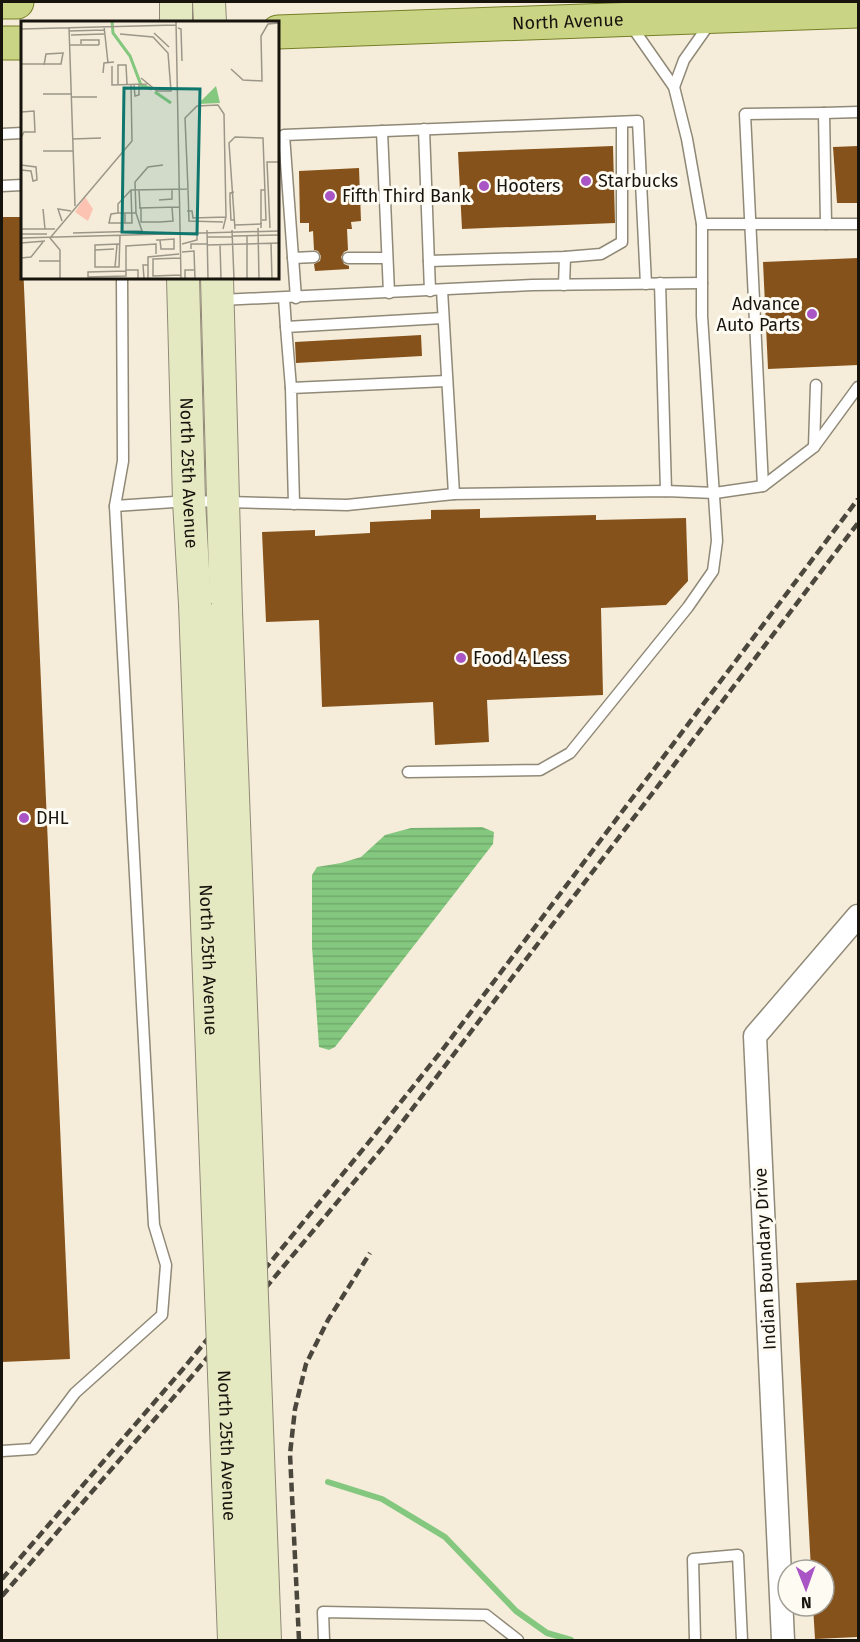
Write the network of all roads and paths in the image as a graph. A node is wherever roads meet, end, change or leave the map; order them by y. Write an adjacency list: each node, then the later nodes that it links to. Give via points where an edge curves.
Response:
1 (2, 2): 2 (main road)
2 (17, 2)
3 (176, 2): 10 (main road)
4 (209, 2): 11 (main road)
5 (662, 10): 8 (main road, North Avenue); 9 (main road, North Avenue)
6 (858, 11): 8 (main road, North Avenue)
7 (490, 13): 9 (main road, North Avenue); 12 (main road, North Avenue)
8 (714, 16): 15 (lane, via 684,60)
9 (627, 20): 15 (lane)
10 (176, 21)
11 (210, 21)
12 (279, 32)
13 (21, 43): 14 (main road)
14 (2, 44)
15 (674, 87): 25 (lane)
16 (858, 112): 17 (lane)
17 (824, 113): 26 (lane, via 745,114); 27 (lane)
18 (622, 122): 19 (lane); 30 (lane, via 622,243 601,254); 38 (lane, via 638,121)
19 (424, 129): 20 (lane); 34 (lane)
20 (382, 131): 31 (lane, via 284,135); 33 (lane)
21 (2, 134): 22 (lane)
22 (21, 134)
23 (21, 185): 24 (lane)
24 (2, 186)
25 (702, 224): 26 (lane); 37 (lane)
26 (750, 224): 27 (lane); 52 (lane)
27 (826, 224): 28 (lane)
28 (858, 224)
29 (314, 257): 31 (lane)
30 (565, 257): 34 (lane); 40 (lane)
31 (292, 258): 44 (lane)
32 (348, 258): 33 (lane)
33 (387, 258): 43 (lane)
34 (429, 261): 42 (lane)
35 (122, 279): 59 (lane, via 123,461)
36 (183, 279): 56 (main road, North 25th Avenue)
37 (702, 283): 39 (lane); 54 (lane)
38 (646, 284): 39 (lane); 40 (lane)
39 (660, 284): 53 (lane)
40 (564, 285): 42 (lane)
41 (218, 289): 44 (lane); 57 (main road, North 25th Avenue)
42 (436, 290): 43 (lane); 45 (lane)
43 (389, 293): 44 (lane)
44 (290, 298): 46 (lane)
45 (443, 318): 46 (lane); 47 (lane)
46 (286, 327): 50 (lane)
47 (447, 381): 50 (lane); 55 (lane)
48 (816, 385): 51 (lane)
49 (858, 387): 51 (lane)
50 (291, 388): 58 (lane)
51 (814, 447): 52 (lane)
52 (762, 486): 54 (lane)
53 (666, 491): 54 (lane); 55 (lane)
54 (714, 493): 60 (lane, via 717,541 713,571 570,753 540,770)
55 (454, 494): 58 (lane, via 347,505)
56 (189, 501): 57 (lane); 59 (lane); 63 (main road, North 25th Avenue, bridge)
57 (222, 502): 58 (lane); 64 (main road, North 25th Avenue, bridge)
58 (294, 504)
59 (115, 506): 62 (lane, via 154,1226 166,1265 162,1315 75,1393 33,1449)
60 (408, 771)
61 (858, 916): 69 (street, Indian Boundary Drive, via 755,1036)
62 (2, 1451)
63 (234, 1641)
64 (265, 1641)
65 (324, 1641): 66 (lane, via 323,1612 486,1615)
66 (518, 1641)
67 (695, 1641): 68 (lane, via 693,1558 738,1555)
68 (741, 1641)
69 (783, 1641)

